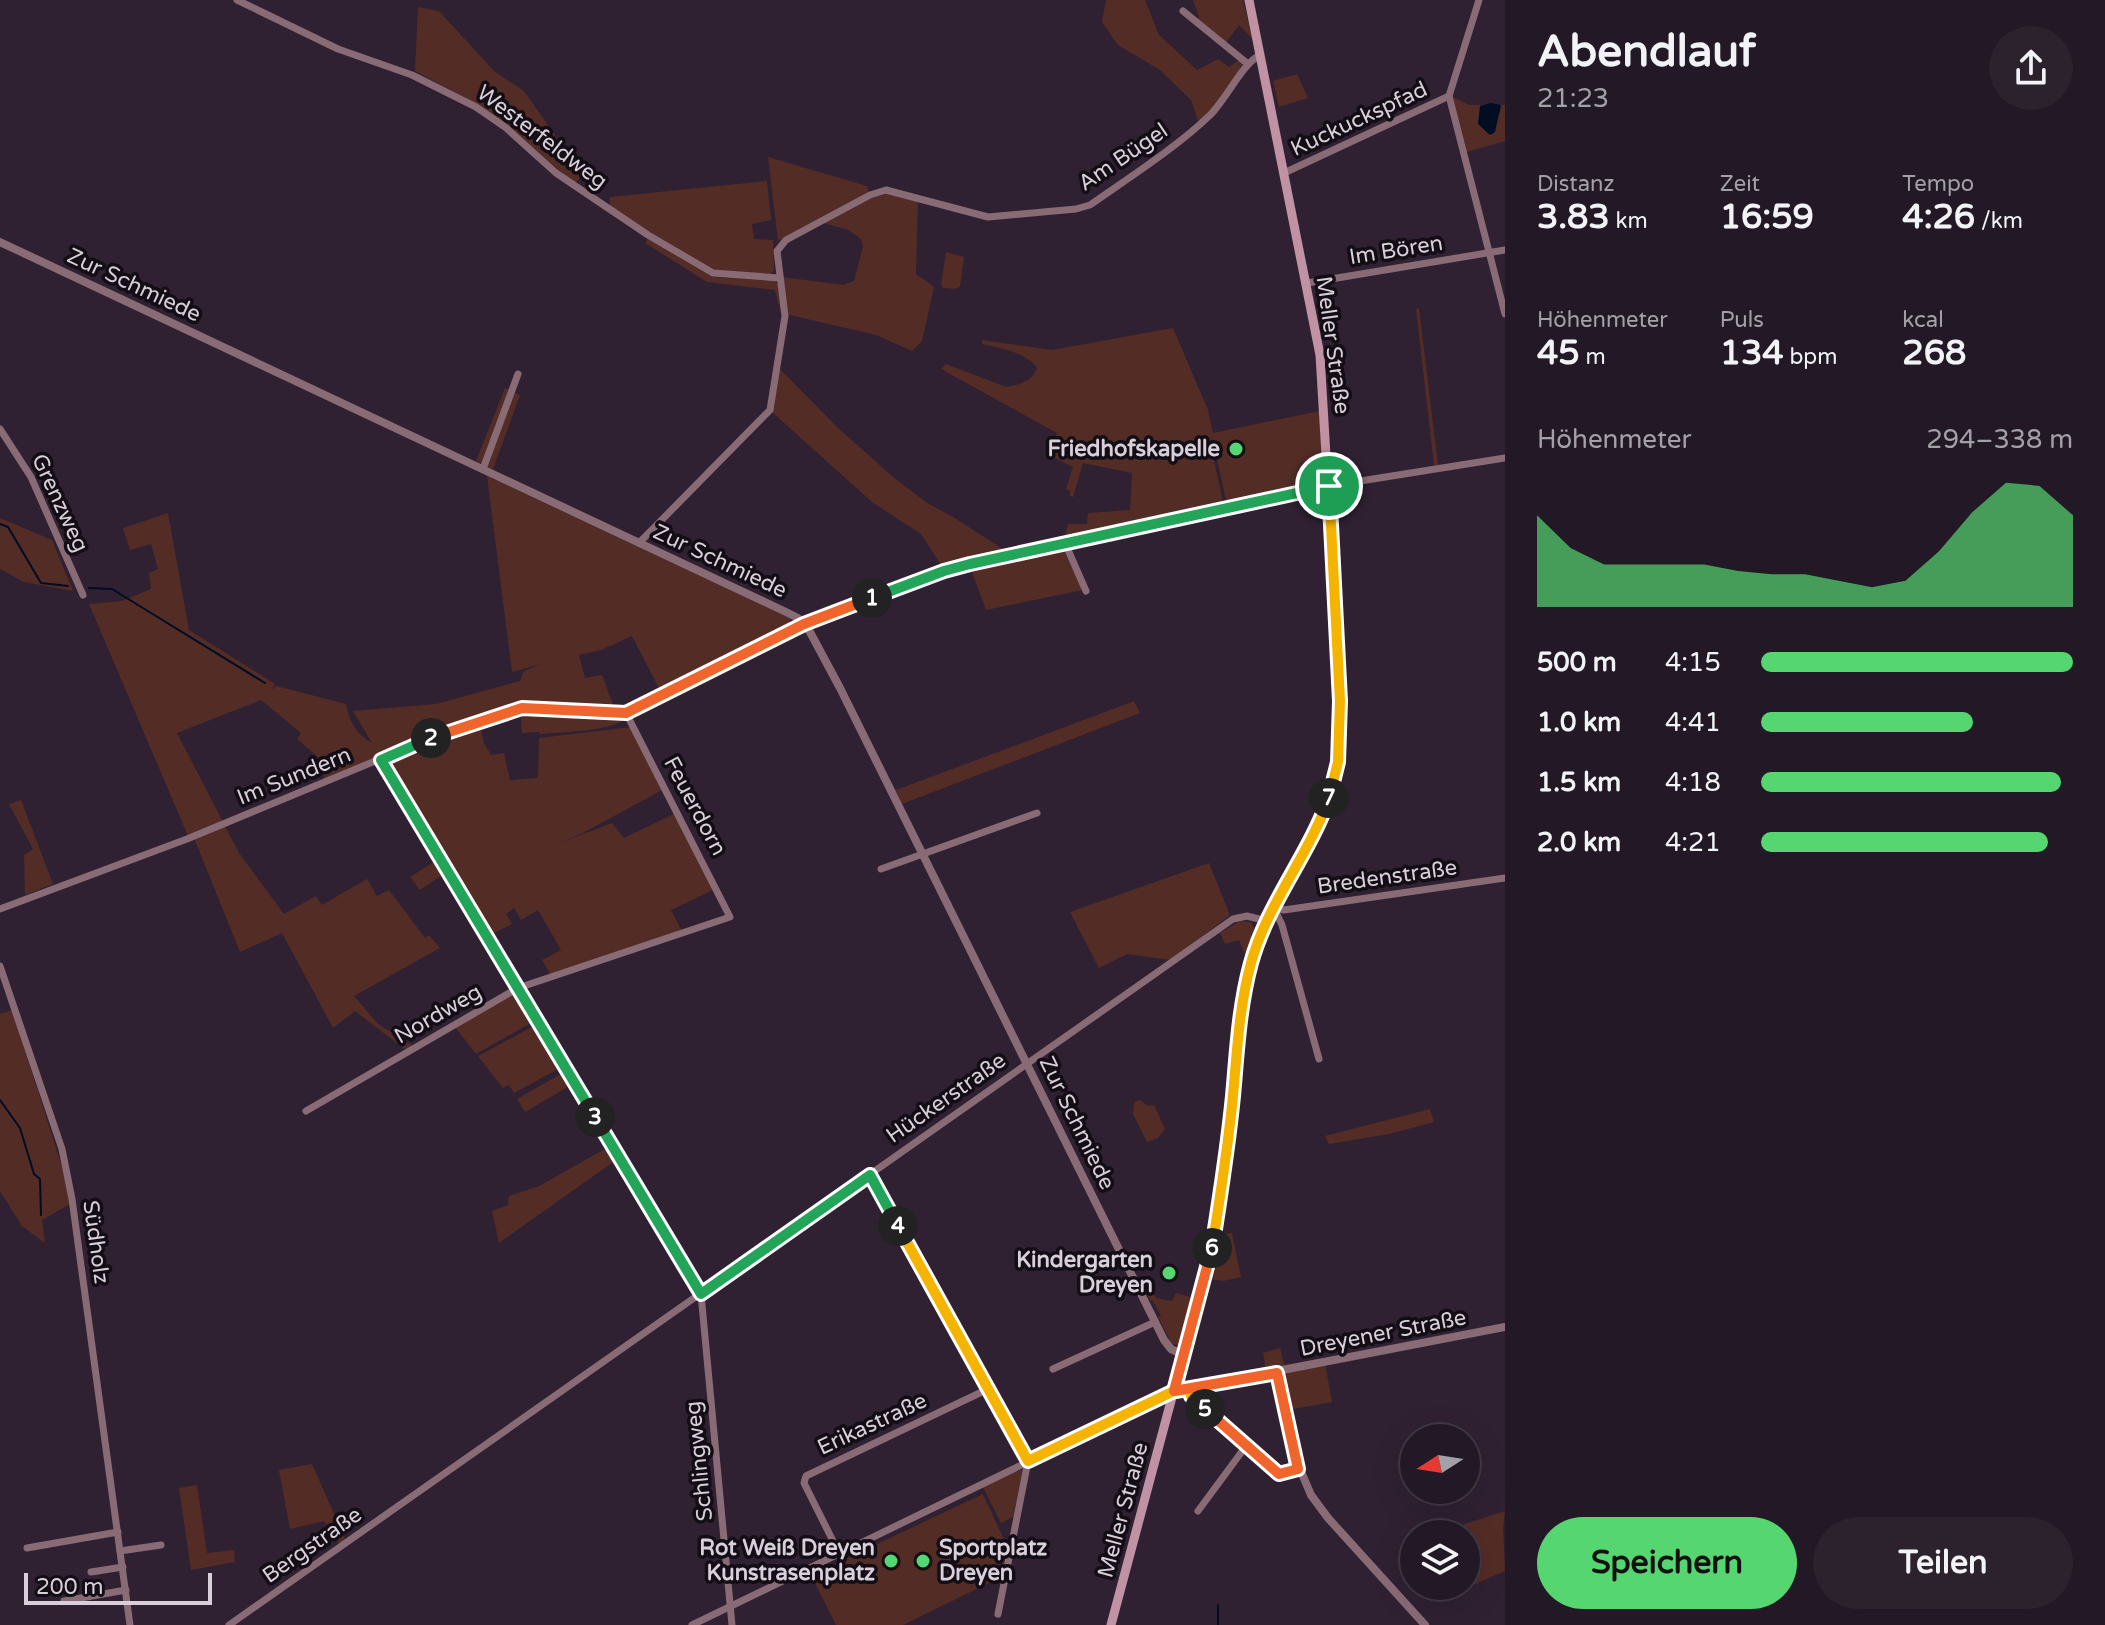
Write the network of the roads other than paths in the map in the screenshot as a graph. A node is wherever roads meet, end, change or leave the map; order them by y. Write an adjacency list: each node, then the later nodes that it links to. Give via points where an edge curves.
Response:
1 (237, 0): 12 (street, Westerfeldweg, via 476,107 556,173 713,273)
2 (1249, 0): 5 (main road, Meller Straße)
3 (1479, 0): 7 (street)
4 (1183, 11): 6 (street)
5 (1260, 55): 6 (street, Am Bügel); 8 (main road, Meller Straße)
6 (1248, 64): 12 (street, Am Bügel, via 1200,124 1090,205 988,217 886,190 786,240 777,251)
7 (1449, 96): 8 (street, Kuckuckspfad); 11 (street)
8 (1284, 173): 13 (main road, Meller Straße)
9 (0, 242): 18 (street, Zur Schmiede)
10 (1505, 250): 11 (street, Im Bören)
11 (1490, 253): 13 (street, Im Bören); 14 (street)
12 (779, 278): 20 (street, Am Bügel, via 785,316 770,410)
13 (1307, 283): 19 (main road, Meller Straße, via 1320,355)
14 (1505, 314)
15 (518, 374): 18 (street)
16 (0, 429): 23 (street, Grenzweg, via 31,477)
17 (1505, 458): 19 (street, Im Sundern)
18 (483, 469): 20 (street, Zur Schmiede)
19 (1329, 486): 21 (street, Im Sundern); 31 (main road, Meller Straße, via 1338,762 1322,817)
20 (639, 543): 24 (street, Zur Schmiede)
21 (1065, 543): 22 (street); 24 (street, Im Sundern, via 944,571)
22 (1086, 591)
23 (83, 595)
24 (804, 624): 25 (street, Im Sundern); 28 (street, Zur Schmiede)
25 (626, 713): 26 (street, Im Sundern, via 522,708); 33 (street, Feuerdorn)
26 (381, 760): 32 (street, Im Sundern); 36 (street)
27 (1037, 813): 28 (street)
28 (923, 856): 29 (street); 38 (street, Zur Schmiede)
29 (881, 869)
30 (1505, 878): 31 (street, Bredenstraße)
31 (1274, 908): 34 (main road, Meller Straße); 37 (street)
32 (0, 909)
33 (730, 917): 36 (street, Nordweg)
34 (1267, 921): 38 (street, Hückerstraße, via 1233,919); 44 (main road, Meller Straße, via 1243,997 1212,1248)
35 (0, 966): 55 (street, Südholz, via 62,1149)
36 (518, 988): 39 (street, Nordweg); 41 (street)
37 (1319, 1059)
38 (1028, 1064): 40 (street, Hückerstraße); 42 (street, Zur Schmiede)
39 (306, 1111)
40 (870, 1175): 41 (street, Hückerstraße); 47 (street)
41 (701, 1294): 53 (street, Hückerstraße); 64 (street, Schlingweg)
42 (1155, 1322): 44 (street, Zur Schmiede, via 1167,1345); 45 (street)
43 (1505, 1327): 46 (street, Dreyener Straße)
44 (1184, 1355): 49 (main road, Meller Straße)
45 (1053, 1369)
46 (1277, 1373): 48 (street, Dreyener Straße); 52 (street)
47 (988, 1389): 51 (street); 59 (street, Erikastraße, via 806,1476 804,1483)
48 (1189, 1389): 49 (street, Dreyener Straße); 50 (street)
49 (1174, 1391): 51 (street); 70 (main road, Meller Straße)
50 (1246, 1446): 52 (street, via 1279,1474); 54 (street)
51 (1028, 1461): 59 (street); 65 (street)
52 (1298, 1469): 71 (street, via 1328,1518)
53 (416, 1493): 67 (street, Bergstraße)
54 (1198, 1511)
55 (118, 1532): 57 (street); 58 (street, Südholz)
56 (161, 1545): 58 (street)
57 (27, 1548)
58 (120, 1551): 60 (street, Südholz)
59 (839, 1553): 64 (street)
60 (123, 1567): 61 (street); 62 (street, Südholz)
61 (91, 1572)
62 (126, 1590): 63 (street); 66 (street, Südholz)
63 (64, 1601)
64 (730, 1606): 68 (street); 69 (street, Schlingweg)
65 (998, 1614)
66 (130, 1625)
67 (229, 1625)
68 (692, 1625)
69 (732, 1625)
70 (1111, 1625)
71 (1425, 1625)

